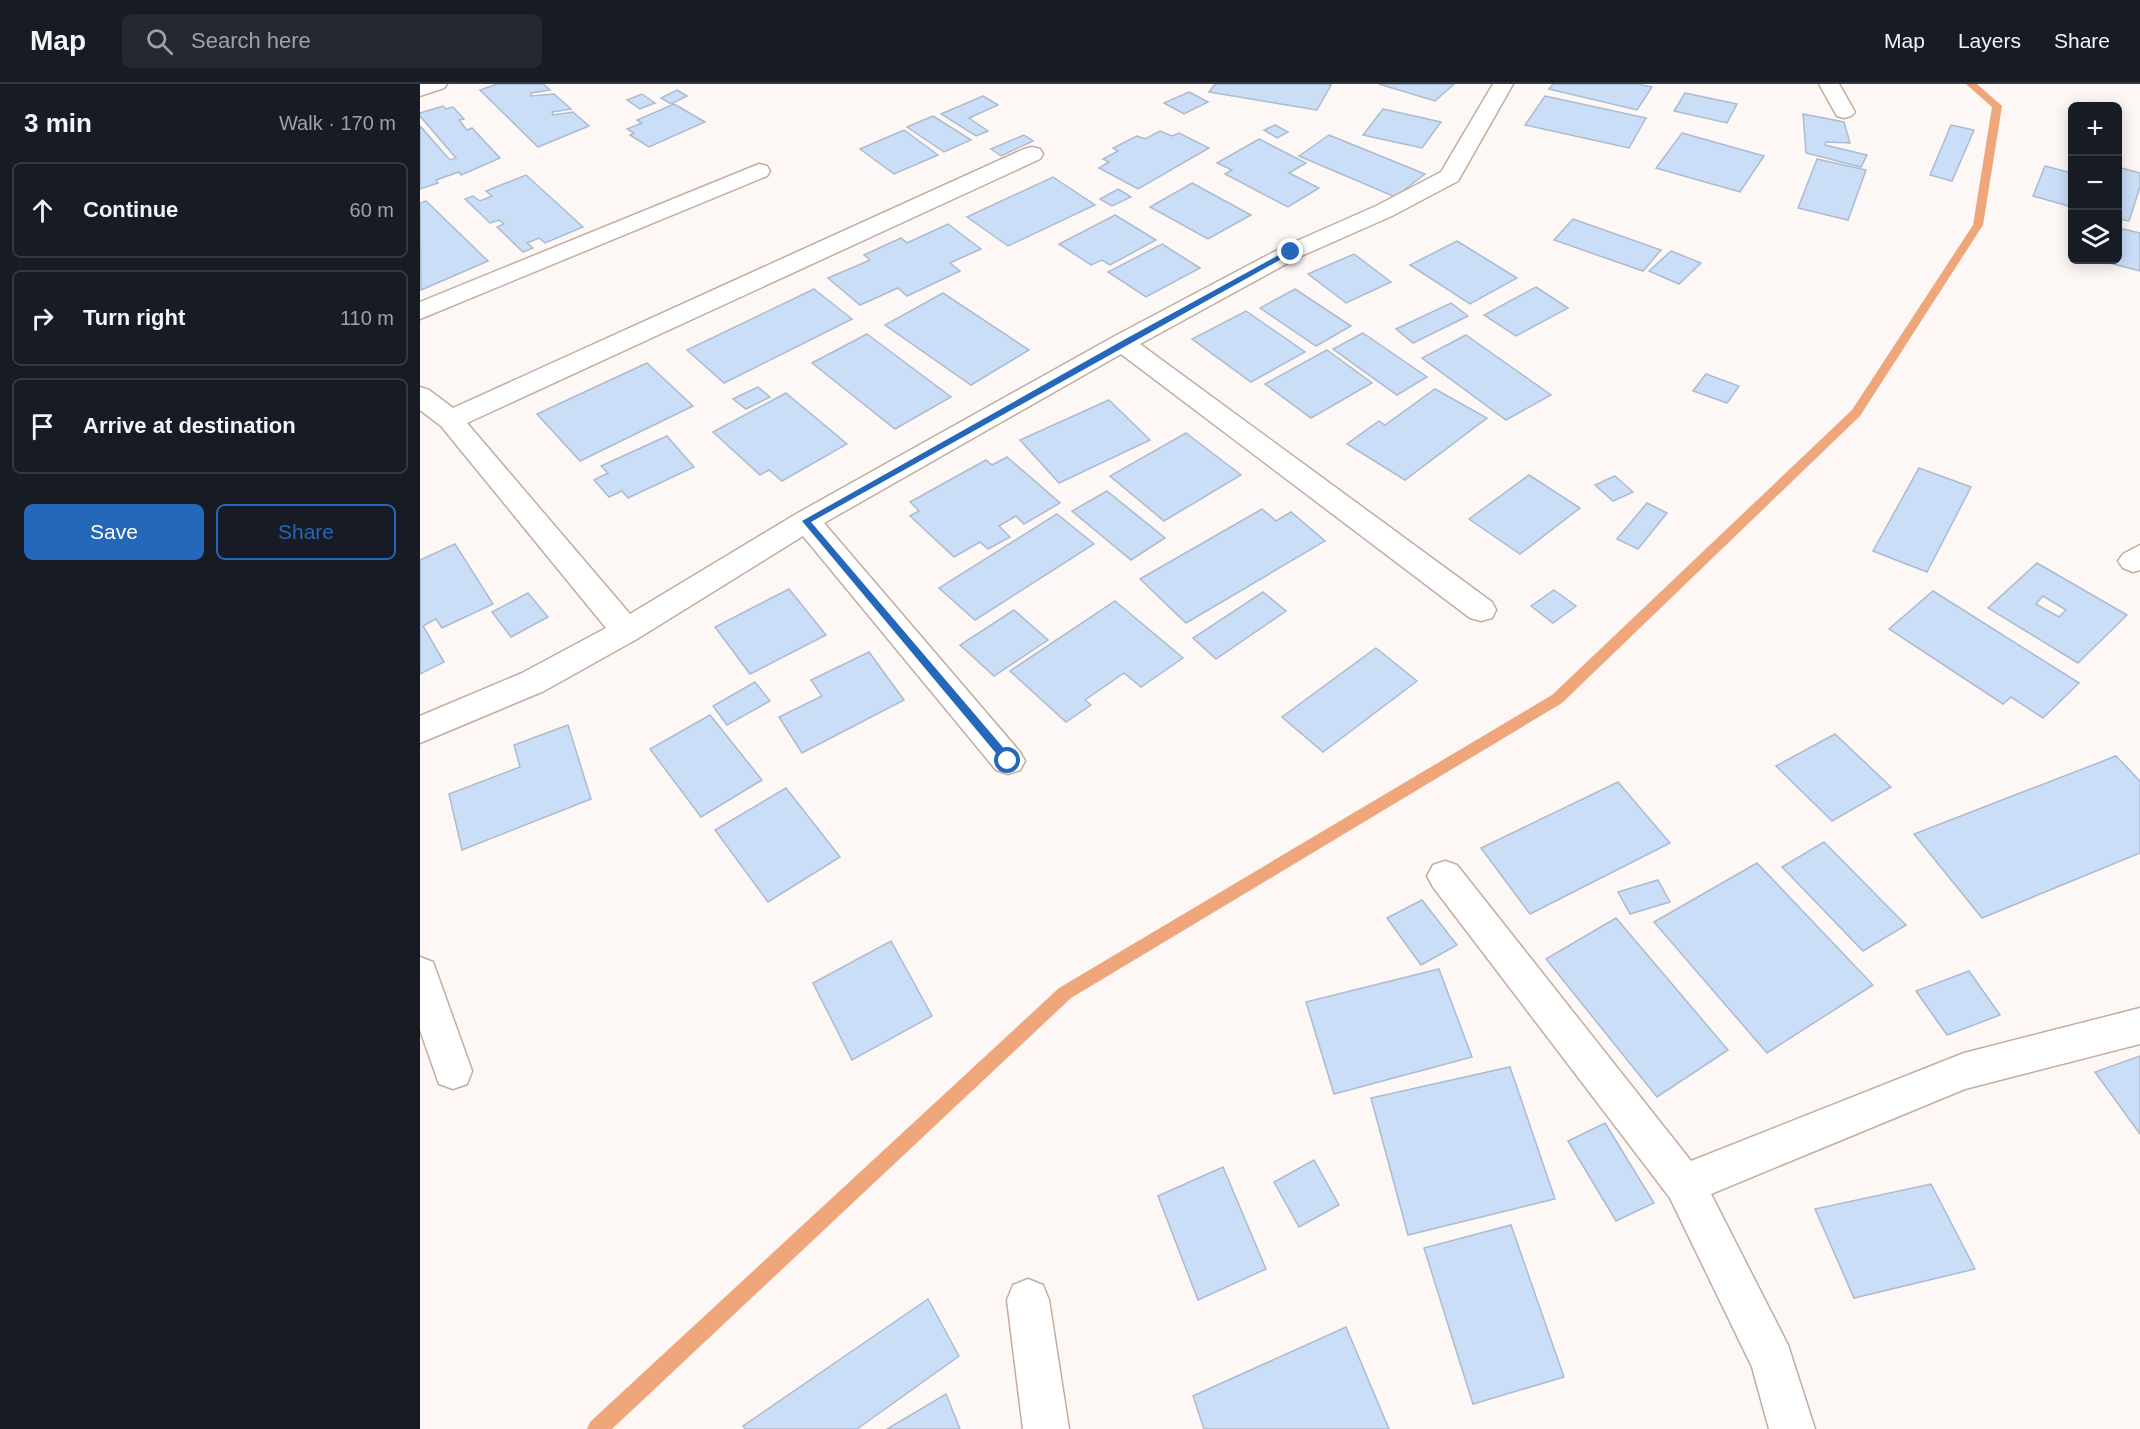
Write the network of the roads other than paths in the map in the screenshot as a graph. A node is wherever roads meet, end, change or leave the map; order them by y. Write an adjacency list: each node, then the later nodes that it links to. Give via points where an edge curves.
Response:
1 (436, 84): 4 (street)
2 (1503, 84): 9 (street, via 1450,176 1384,211 1291,252)
3 (1829, 84): 5 (street)
4 (420, 90)
5 (1844, 112)
6 (1032, 154): 11 (street)
7 (759, 171): 8 (street)
8 (420, 311)
9 (1122, 343): 12 (street); 13 (street)
10 (420, 396): 11 (street)
11 (450, 420): 14 (street)
12 (806, 521): 14 (street); 16 (street)
13 (1481, 610)
14 (626, 631): 15 (street, via 532,681)
15 (420, 730)
16 (1008, 761)
17 (1445, 876): 21 (street)
18 (420, 974): 20 (street)
19 (2140, 1026): 21 (street, via 1964,1071)
20 (453, 1071)
21 (1684, 1184): 24 (street, via 1772,1361)
22 (1028, 1300): 23 (street)
23 (1046, 1429)
24 (1792, 1429)

